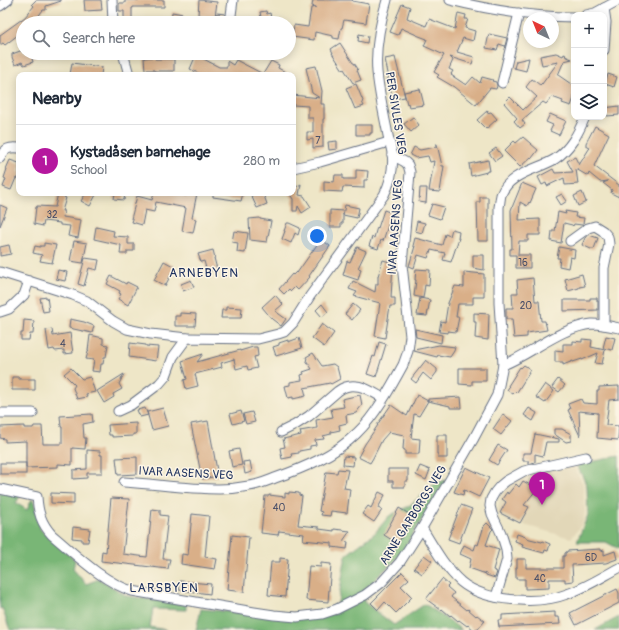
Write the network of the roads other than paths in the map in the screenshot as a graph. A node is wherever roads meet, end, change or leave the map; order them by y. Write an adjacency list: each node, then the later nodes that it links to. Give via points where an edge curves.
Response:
1 (8, 0): 7 (street)
2 (112, 0): 11 (street)
3 (233, 0): 12 (street)
4 (387, 0): 19 (street, PER SIVLES VEG, via 376,52)
5 (450, 0): 10 (street)
6 (619, 0): 8 (street)
7 (0, 6)
8 (604, 8): 9 (street); 14 (street)
9 (597, 12)
10 (519, 13): 13 (street); 17 (street)
11 (113, 16)
12 (231, 16)
13 (571, 17)
14 (604, 48)
15 (125, 60): 16 (street)
16 (128, 72)
17 (502, 83)
18 (584, 120): 31 (street, ARNE GARBORGS VEG, via 572,144 562,154 522,174 512,181 501,195 499,303)
19 (389, 142): 22 (street, PER SIVLES VEG); 23 (street)
20 (16, 148): 21 (street, via 10,147)
21 (3, 154)
22 (392, 154): 30 (street, PER SIVLES VEG, via 391,178 384,195 289,328 258,339); 32 (street, IVAR AASENS VEG, via 405,162 410,175 402,265 410,336 403,365)
23 (296, 167)
24 (570, 241): 28 (street, via 588,228 596,226 608,237 604,268)
25 (0, 272): 26 (street, PER SIVLES VEG)
26 (29, 281): 27 (street, via 24,296 9,309); 30 (street, PER SIVLES VEG, via 87,301 127,329)
27 (0, 312)
28 (604, 325): 29 (street); 31 (street, via 592,324 568,330)
29 (619, 328)
30 (187, 338): 33 (street, via 173,357 166,376 159,384 131,405)
31 (502, 365): 40 (street, ARNE GARBORGS VEG, via 497,395)
32 (383, 398): 36 (street, via 359,386 344,387 309,416); 38 (street, IVAR AASENS VEG, via 365,425 348,442 313,463 261,483 218,489)
33 (118, 411)
34 (0, 413): 35 (street)
35 (33, 413)
36 (281, 432)
37 (586, 457): 42 (street, via 524,472 506,481 495,492 490,506 501,532 507,559)
38 (124, 482)
39 (0, 489): 40 (street, ARNE GARBORGS VEG, via 37,497 41,519 46,529 103,577 124,589 274,615 298,617 322,614 365,595 391,573)
40 (422, 528): 42 (street, via 449,569 462,583)
41 (619, 568): 42 (street, via 554,598 537,600)
42 (496, 597)

